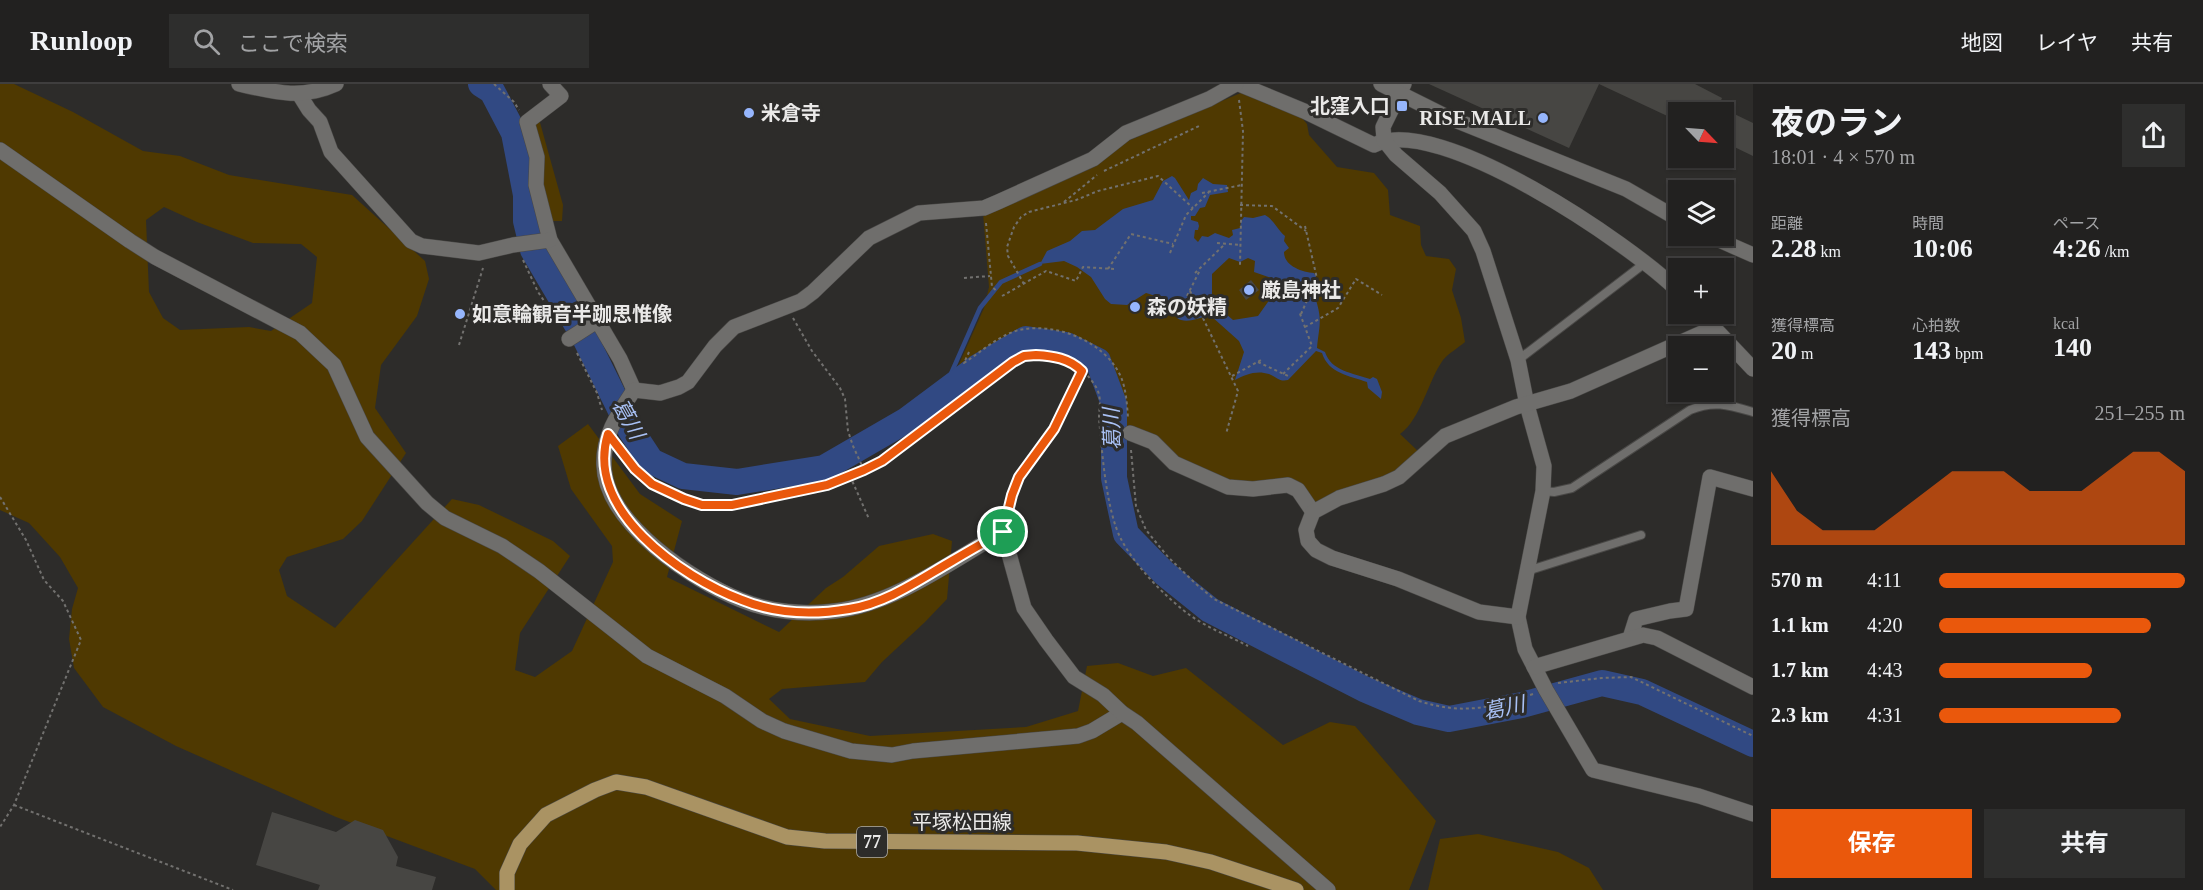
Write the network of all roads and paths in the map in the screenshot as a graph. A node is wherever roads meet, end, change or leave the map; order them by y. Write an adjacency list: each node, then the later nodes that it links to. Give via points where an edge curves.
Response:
1 (239, 84): 8 (street)
2 (336, 84): 8 (street)
3 (494, 84): 10 (path, via 514,102)
4 (550, 84): 10 (street, via 561,96)
5 (1238, 84): 12 (street, via 1374,145); 19 (street, via 1126,133 1093,159)
6 (1381, 84): 7 (street)
7 (1402, 89): 12 (street, via 1383,127); 21 (street, via 1445,116 1626,189)
8 (299, 94): 31 (street, via 320,122 331,152 411,241 422,246)
9 (1239, 101): 14 (path)
10 (527, 122): 24 (street, via 537,157 536,185)
11 (1199, 126): 17 (path, via 1095,176)
12 (1384, 140): 34 (street, via 1433,144 1486,165 1557,202); 60 (street, via 1474,231 1484,251)
13 (0, 150): 90 (street, via 147,251 300,333 334,365 368,437 427,503 445,518 502,546 539,571 646,656 725,696 762,721 851,751 892,755 1078,736)
14 (1242, 185): 15 (path); 18 (path)
15 (1209, 192): 16 (path); 20 (path)
16 (1202, 193)
17 (1061, 204): 20 (path, via 1158,176); 45 (path, via 1029,212 1009,237 1008,256)
18 (1240, 205): 23 (path, via 1272,206); 29 (path)
19 (984, 208): 40 (path); 51 (street, via 919,213 869,238 813,292)
20 (1193, 208): 26 (path)
21 (1668, 213)
22 (1305, 226): 23 (path)
23 (1306, 231): 42 (path)
24 (547, 241): 28 (street); 52 (street)
25 (1217, 243): 27 (path)
26 (1173, 244): 32 (path); 37 (path, via 1131,234)
27 (1225, 244): 29 (path); 36 (path)
28 (517, 245): 31 (street); 56 (path, via 526,270)
29 (1240, 245): 35 (path)
30 (1733, 246): 33 (street)
31 (485, 252): 57 (path)
32 (1170, 253)
33 (1753, 255)
34 (1645, 262): 43 (street); 60 (lane)
35 (1240, 265)
36 (1201, 267): 39 (path); 46 (path)
37 (1108, 269): 38 (path); 45 (path, via 1083,267 1076,281 1046,271)
38 (1114, 269)
39 (1195, 273)
40 (990, 276): 41 (path); 47 (path)
41 (964, 278)
42 (1317, 278): 44 (path); 54 (path, via 1300,313)
43 (1668, 282)
44 (1318, 283)
45 (1024, 284): 49 (path)
46 (1190, 291): 50 (path); 65 (path)
47 (998, 292)
48 (1382, 295): 54 (path, via 1356,279 1338,308)
49 (1002, 296)
50 (1187, 296)
51 (786, 306): 67 (street, via 734,327 688,382 660,393); 74 (path, via 812,351 840,388 848,431)
52 (597, 321): 56 (street); 67 (street, via 620,359)
53 (1712, 324): 55 (street)
54 (1305, 327): 64 (path, via 1312,346)
55 (1715, 327): 62 (street); 68 (street, via 1571,391)
56 (571, 342): 71 (path)
57 (459, 345)
58 (969, 352): 72 (path, via 964,363 1020,330 1071,334 1103,355 1120,376)
59 (1261, 360): 61 (path)
60 (1518, 360): 68 (street)
61 (1257, 362): 64 (path); 65 (path)
62 (1753, 369)
63 (1082, 371): 70 (path, via 1099,395); 74 (path, via 1059,357 1024,356 882,461); 81 (path, via 1054,429 1019,477)
64 (1283, 374): 66 (path)
65 (1231, 376): 73 (path, via 1238,391)
66 (1288, 376)
67 (631, 395): 71 (street)
68 (1527, 405): 77 (street, via 1544,466); 79 (street, via 1445,436 1399,477 1338,498)
69 (1753, 412): 77 (lane, via 1707,403 1690,410 1572,488)
70 (1099, 419): 72 (path); 86 (path, via 1113,521 1127,550 1190,615)
71 (611, 428): 75 (path, via 635,469 652,484 702,505 732,505 789,494); 81 (street, via 604,466 608,484 627,519 673,563 706,584 768,608 801,613 871,605)
72 (1130, 433): 79 (street, via 1153,442 1174,463 1228,487 1288,485 1298,490); 89 (path, via 1133,488 1146,530 1168,557 1214,599 1419,701 1441,708 1493,707)
73 (1226, 434)
74 (864, 470): 75 (path)
75 (850, 476): 80 (path)
76 (1753, 489): 85 (street, via 1710,477 1686,609 1634,611)
77 (1543, 491): 83 (street)
78 (0, 497): 92 (path, via 44,580 63,602 81,640)
79 (1313, 513): 84 (street, via 1306,530 1308,541 1316,550 1479,612)
80 (869, 519)
81 (1003, 532): 90 (street, via 1024,608 1074,677)
82 (1641, 535): 83 (lane)
83 (1527, 571): 84 (street)
84 (1518, 617): 87 (street, via 1525,649)
85 (1630, 638): 87 (street); 88 (street, via 1657,638)
86 (1248, 646)
87 (1534, 666): 89 (street)
88 (1753, 687)
89 (1546, 690): 91 (path, via 1547,685 1631,677); 93 (street, via 1593,771 1699,796)
90 (1122, 713): 98 (street)
91 (1753, 736)
92 (14, 805): 94 (path); 95 (path)
93 (1753, 814)
94 (0, 827)
95 (232, 890)
96 (507, 890): 97 (main road, 平塚松田線 / 77, via 507,873 520,844 546,815 616,782 646,787 787,837 825,841 1077,843 1166,852 1211,862)
97 (1296, 890)
98 (1328, 890)

